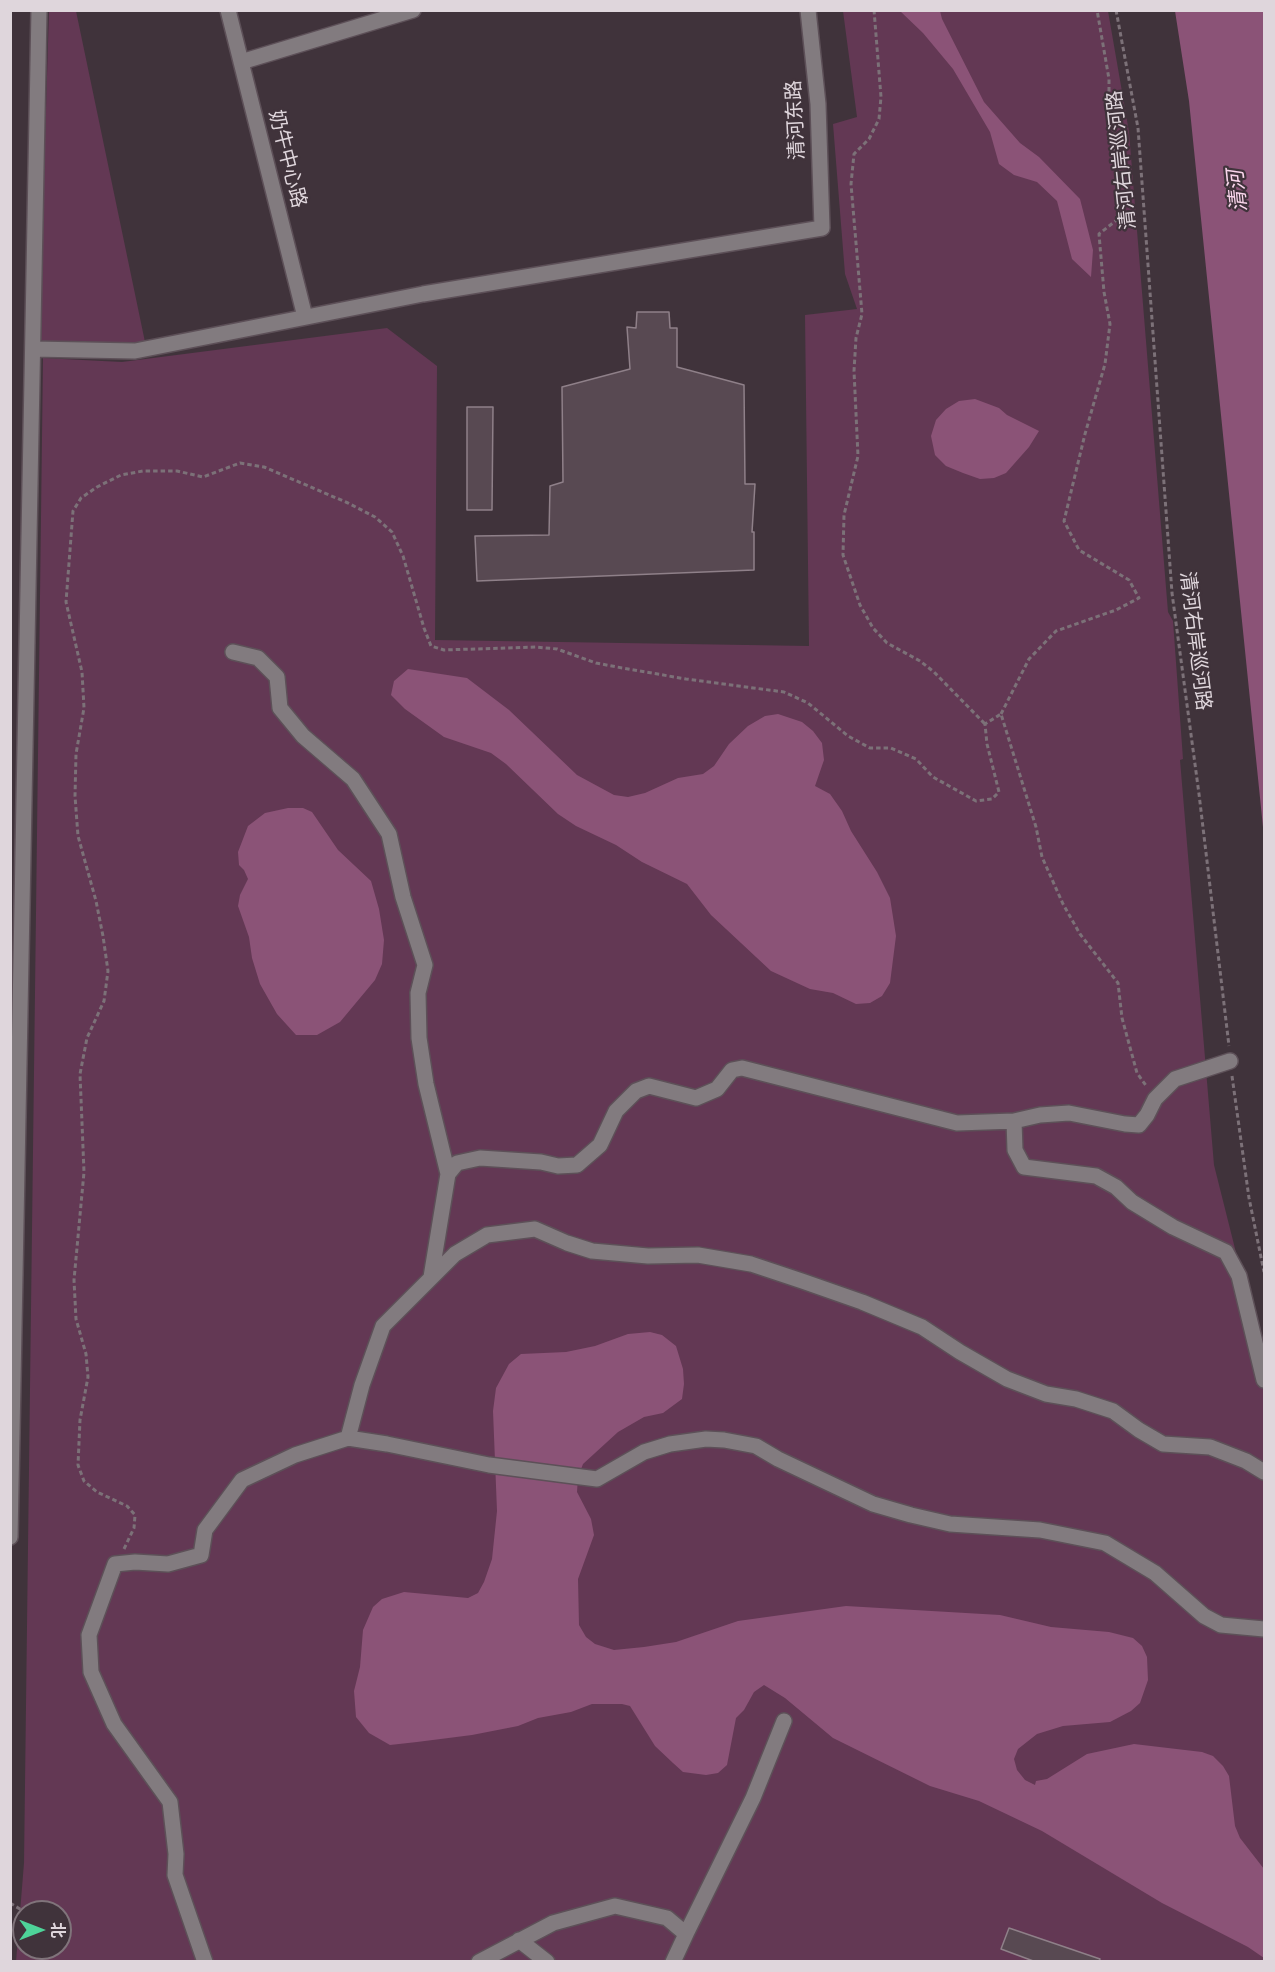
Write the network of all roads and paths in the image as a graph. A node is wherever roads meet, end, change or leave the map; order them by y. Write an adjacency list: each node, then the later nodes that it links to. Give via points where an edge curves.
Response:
1 (39, 10): 10 (street)
2 (228, 10): 8 (street, 奶牛中心路)
3 (413, 10): 8 (street)
4 (808, 10): 9 (street, 清河东路, via 818,104 822,228)
5 (874, 10): 13 (path, via 881,97 879,119 869,139 854,154 850,184 862,315 854,371 858,456 844,515 843,555 860,605 873,628 887,643 934,672)
6 (1097, 10): 12 (path, via 1109,80 1123,215 1099,234 1110,324 1105,364 1064,521 1079,550 1129,580 1139,598 1056,631 1029,659)
7 (1116, 10): 14 (path, 清河右岸巡河路, via 1138,128 1172,593)
8 (241, 62): 9 (street, 奶牛中心路)
9 (305, 317): 10 (street, via 135,351)
10 (33, 349): 23 (street)
11 (233, 652): 17 (street, via 258,658 277,677 280,708 303,736 353,779 389,834 403,897 425,965 418,993 419,1038)
12 (1001, 714): 13 (path); 15 (path, via 1042,857 1080,934 1118,983 1122,1017 1137,1073)
13 (985, 724): 24 (path, via 999,792 992,799 976,801 933,777 916,759 891,748 870,748 848,736 808,703 784,692 617,667 557,649 444,650 431,646 392,532 375,517 348,503 264,467 240,463 203,477 177,471 132,473 81,498 73,512 66,582 66,602 82,672 84,708 76,754 75,796 78,836 96,901 108,972 104,1001 87,1038 80,1074 84,1172 74,1280 76,1319 88,1377 80,1420 78,1466 84,1481 127,1506 135,1515 134,1528)
14 (1230, 1061): 15 (street, via 1174,1080); 18 (path, 清河右岸巡河路, via 1249,1198)
15 (1155, 1099): 16 (street, via 1139,1125 1069,1113)
16 (1014, 1121): 17 (street, via 957,1124 742,1068 732,1070 717,1089 696,1098 649,1086 636,1091 616,1111 600,1145 577,1165 480,1158 457,1163); 20 (street, via 1015,1150 1024,1167 1096,1176 1173,1227 1226,1252 1239,1276)
17 (448, 1174): 19 (street)
18 (1264, 1272)
19 (431, 1277): 21 (street, via 383,1326); 22 (street, via 455,1254 487,1234 536,1229 592,1251 698,1255 751,1264 922,1327 1007,1378 1046,1395 1076,1399 1113,1411 1163,1444 1210,1447)
20 (1264, 1380)
21 (348, 1438): 24 (street, via 295,1455 242,1480 205,1530 201,1555 168,1564); 25 (street, via 489,1466 597,1479 644,1452 670,1444 706,1439 756,1446 873,1504 911,1515 950,1524 1040,1530 1105,1543 1155,1573 1204,1616 1221,1625)
22 (1264, 1472)
23 (10, 1538)
24 (115, 1564): 29 (street, via 89,1635 91,1672 114,1724 170,1802 175,1875)
25 (1264, 1629)
26 (784, 1720): 27 (street, via 753,1798)
27 (686, 1934): 28 (street, via 668,1918 615,1906 553,1923); 32 (street)
28 (519, 1940): 30 (street); 31 (street)
29 (205, 1962)
30 (479, 1962)
31 (547, 1962)
32 (673, 1962)

